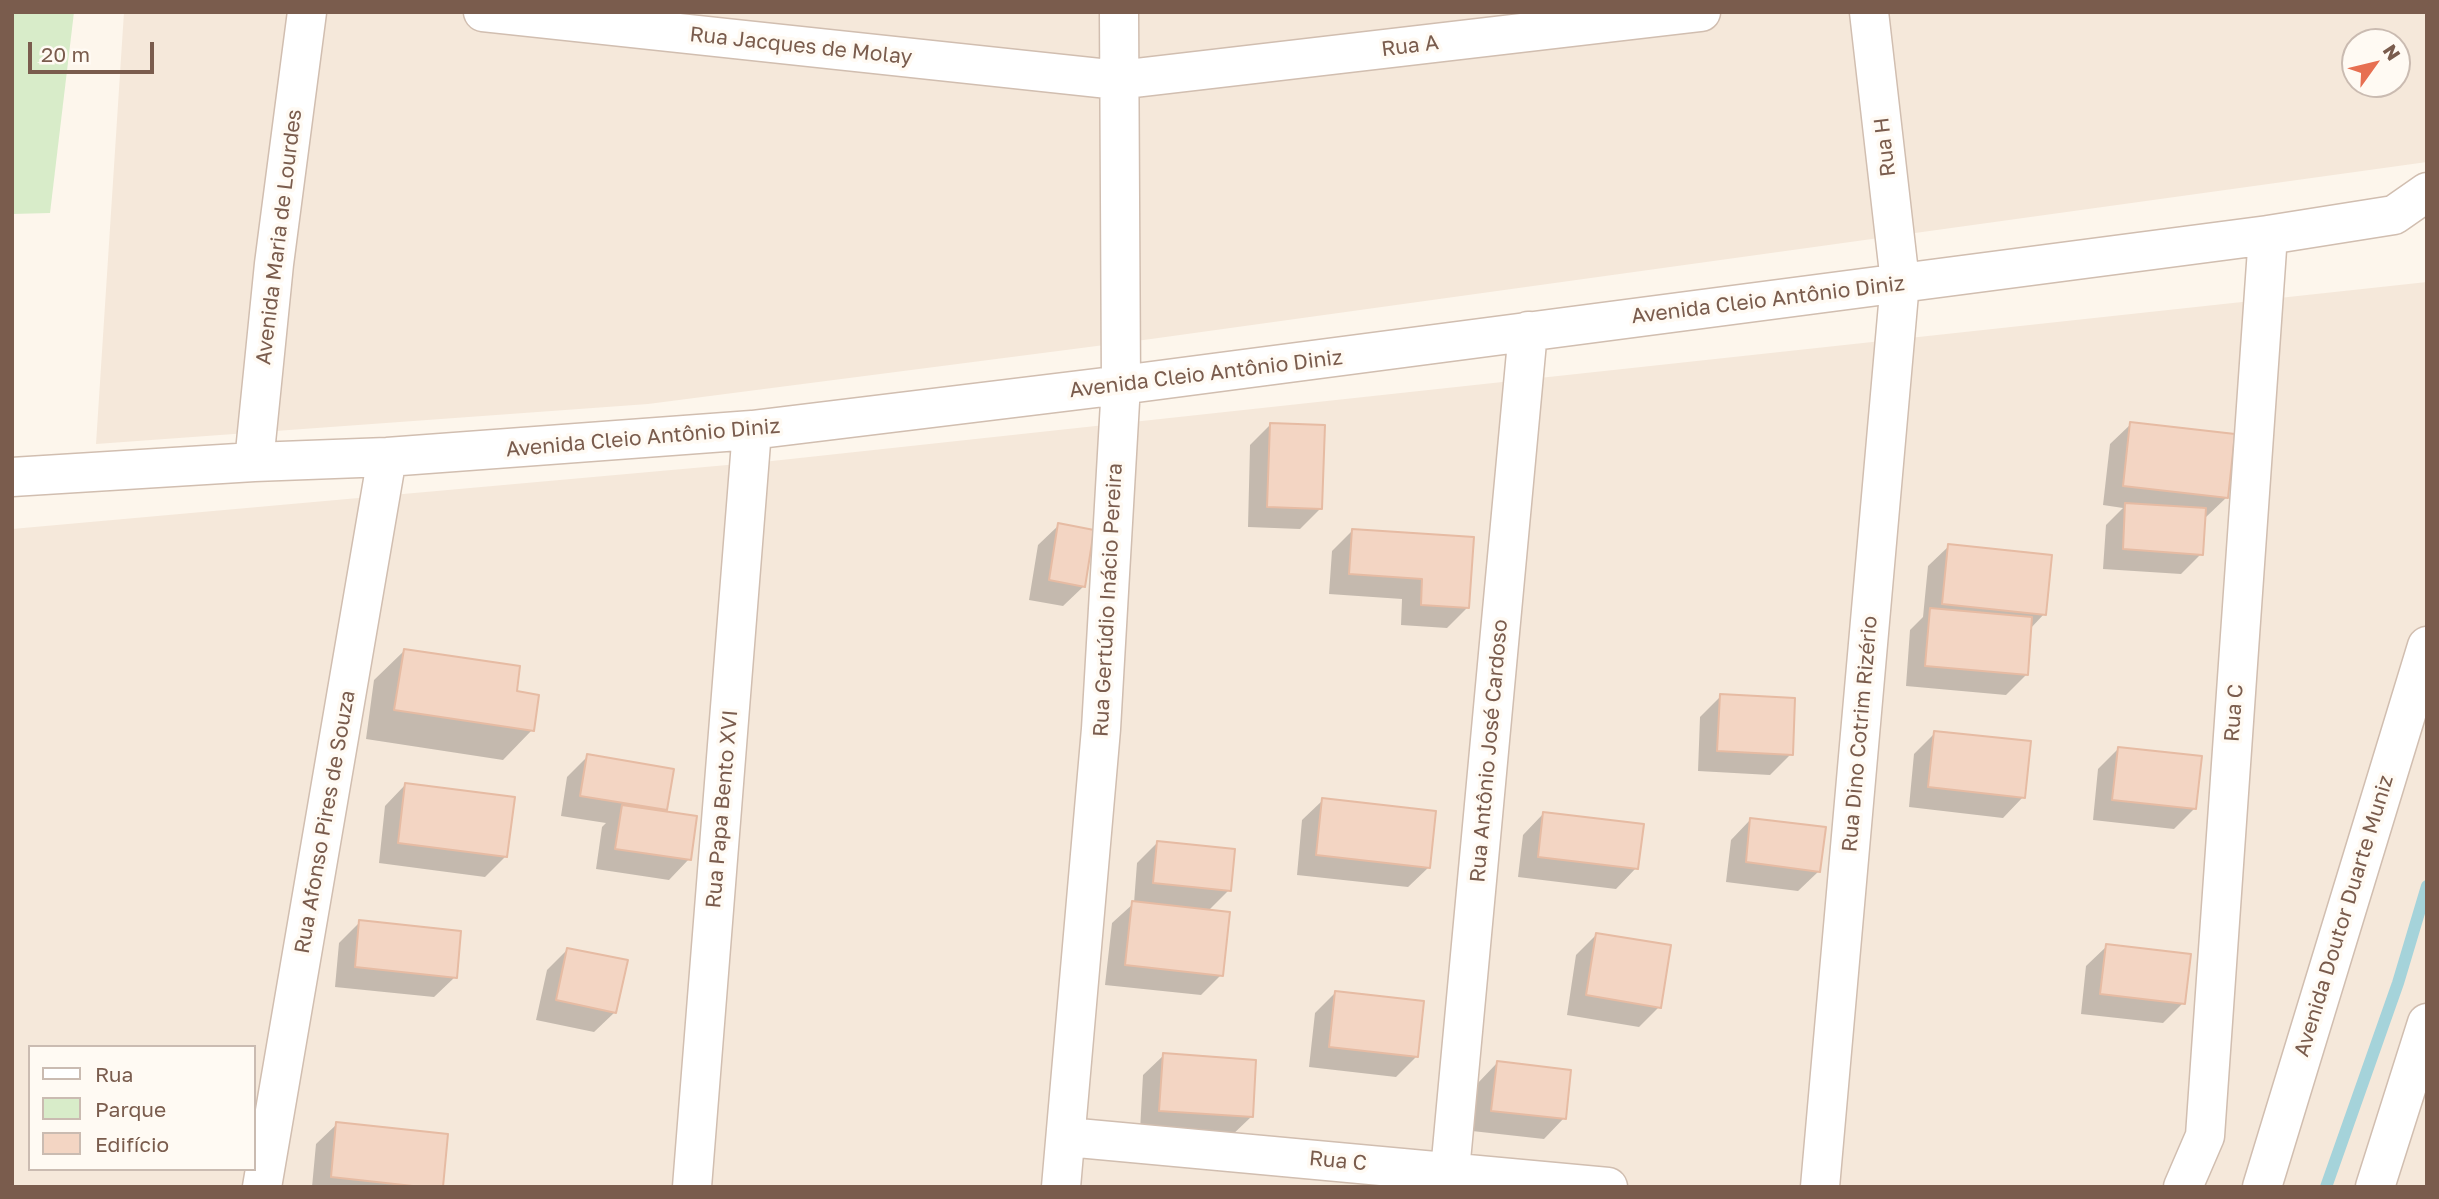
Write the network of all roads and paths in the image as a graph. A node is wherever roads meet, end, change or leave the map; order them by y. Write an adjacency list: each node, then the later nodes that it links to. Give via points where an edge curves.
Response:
1 (307, 12): 15 (street, Avenida Maria de Lourdes)
2 (483, 12): 6 (street, Rua Jacques de Molay)
3 (1119, 12): 6 (street, Rua Gertúdio Inácio Pereira)
4 (1701, 12): 6 (street, Rua A)
5 (1869, 12): 10 (street, Rua H)
6 (1118, 80): 12 (street, Rua Gertúdio Inácio Pereira)
7 (2427, 192): 8 (street, Avenida Cleio Antônio Diniz)
8 (2410, 219): 9 (street, Avenida Cleio Antônio Diniz)
9 (2268, 235): 10 (street, Avenida Cleio Antônio Diniz); 26 (street, Rua C, via 2205,1136)
10 (1900, 282): 11 (street, Avenida Cleio Antônio Diniz); 25 (street, Rua Dino Cotrim Rizério)
11 (1528, 331): 12 (street, Avenida Cleio Antônio Diniz); 20 (street, Rua Antônio José Cardoso)
12 (1121, 385): 13 (street, Avenida Cleio Antônio Diniz); 19 (street, Rua Gertúdio Inácio Pereira, via 1101,729)
13 (751, 430): 14 (street, Avenida Cleio Antônio Diniz); 22 (street, Rua Papa Bento XVI)
14 (387, 457): 15 (street, Avenida Cleio Antônio Diniz); 21 (street, Rua Afonso Pires de Souza)
15 (254, 462): 16 (street, Avenida Cleio Antônio Diniz)
16 (12, 477)
17 (2427, 646): 27 (street, Avenida Doutor Duarte Muniz)
18 (2427, 1023): 28 (street)
19 (1067, 1137): 20 (street, Rua C); 23 (street, Rua Gertúdio Inácio Pereira)
20 (1450, 1171): 24 (street, Rua C)
21 (262, 1187)
22 (692, 1187)
23 (1061, 1187)
24 (1608, 1187)
25 (1820, 1187)
26 (2183, 1187)
27 (2262, 1187)
28 (2375, 1187)

